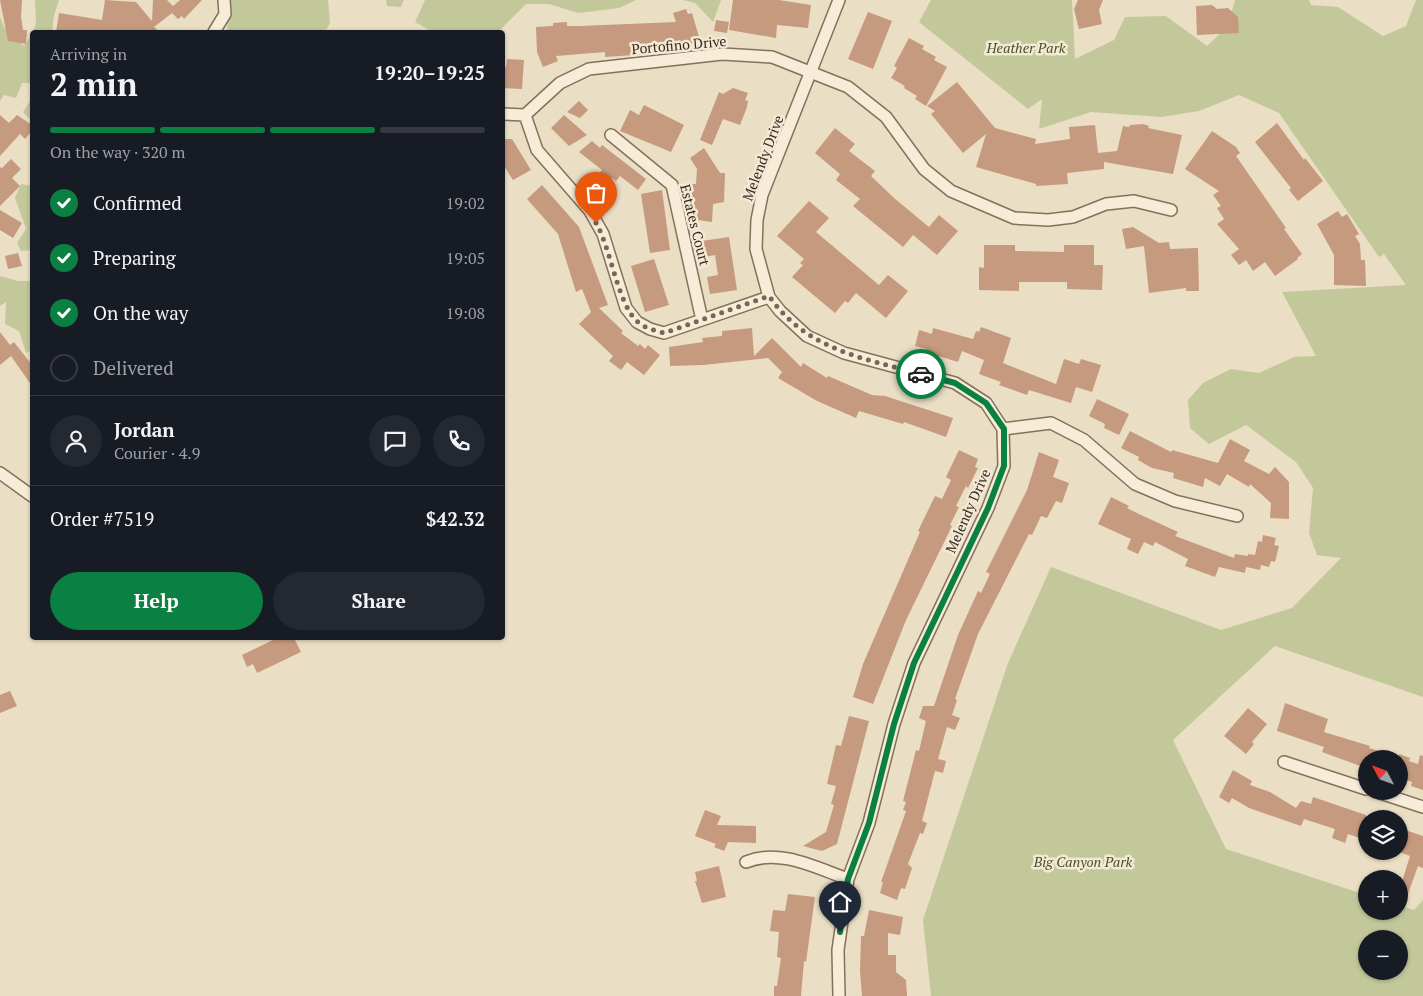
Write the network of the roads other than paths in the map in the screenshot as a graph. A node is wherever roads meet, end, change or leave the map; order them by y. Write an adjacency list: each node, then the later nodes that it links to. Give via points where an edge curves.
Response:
1 (224, 0): 3 (street, via 225,14)
2 (839, 0): 4 (street, Melendy Drive)
3 (215, 30)
4 (812, 73): 6 (street, Portofino Drive, via 772,57 722,54 589,69 560,84); 8 (street, Portofino Drive, via 848,87 886,117 924,170 951,191 1014,218 1048,220 1073,217 1106,204 1134,201); 9 (street, Melendy Drive, via 762,195 757,220 756,249)
5 (505, 114): 6 (street)
6 (525, 115): 10 (street, via 538,150 590,211 603,234 626,308 637,322 664,333)
7 (611, 135): 10 (street, Estates Court, via 672,184)
8 (1171, 210)
9 (769, 296): 10 (street); 11 (street, Melendy Drive, via 780,312 807,336 844,353 955,383 986,403)
10 (702, 320)
11 (1004, 429): 14 (street, via 1051,423 1084,440 1135,484 1175,501); 20 (street, Melendy Drive, via 1004,466 988,508 914,663 894,724 869,823)
12 (0, 473): 13 (street)
13 (30, 495)
14 (1238, 516)
15 (1284, 762): 16 (street)
16 (1358, 786)
17 (1402, 800): 18 (street)
18 (1423, 807)
19 (746, 862): 20 (street, via 758,857 785,857)
20 (848, 879): 21 (street, Melendy Drive, via 838,950)
21 (839, 996)

